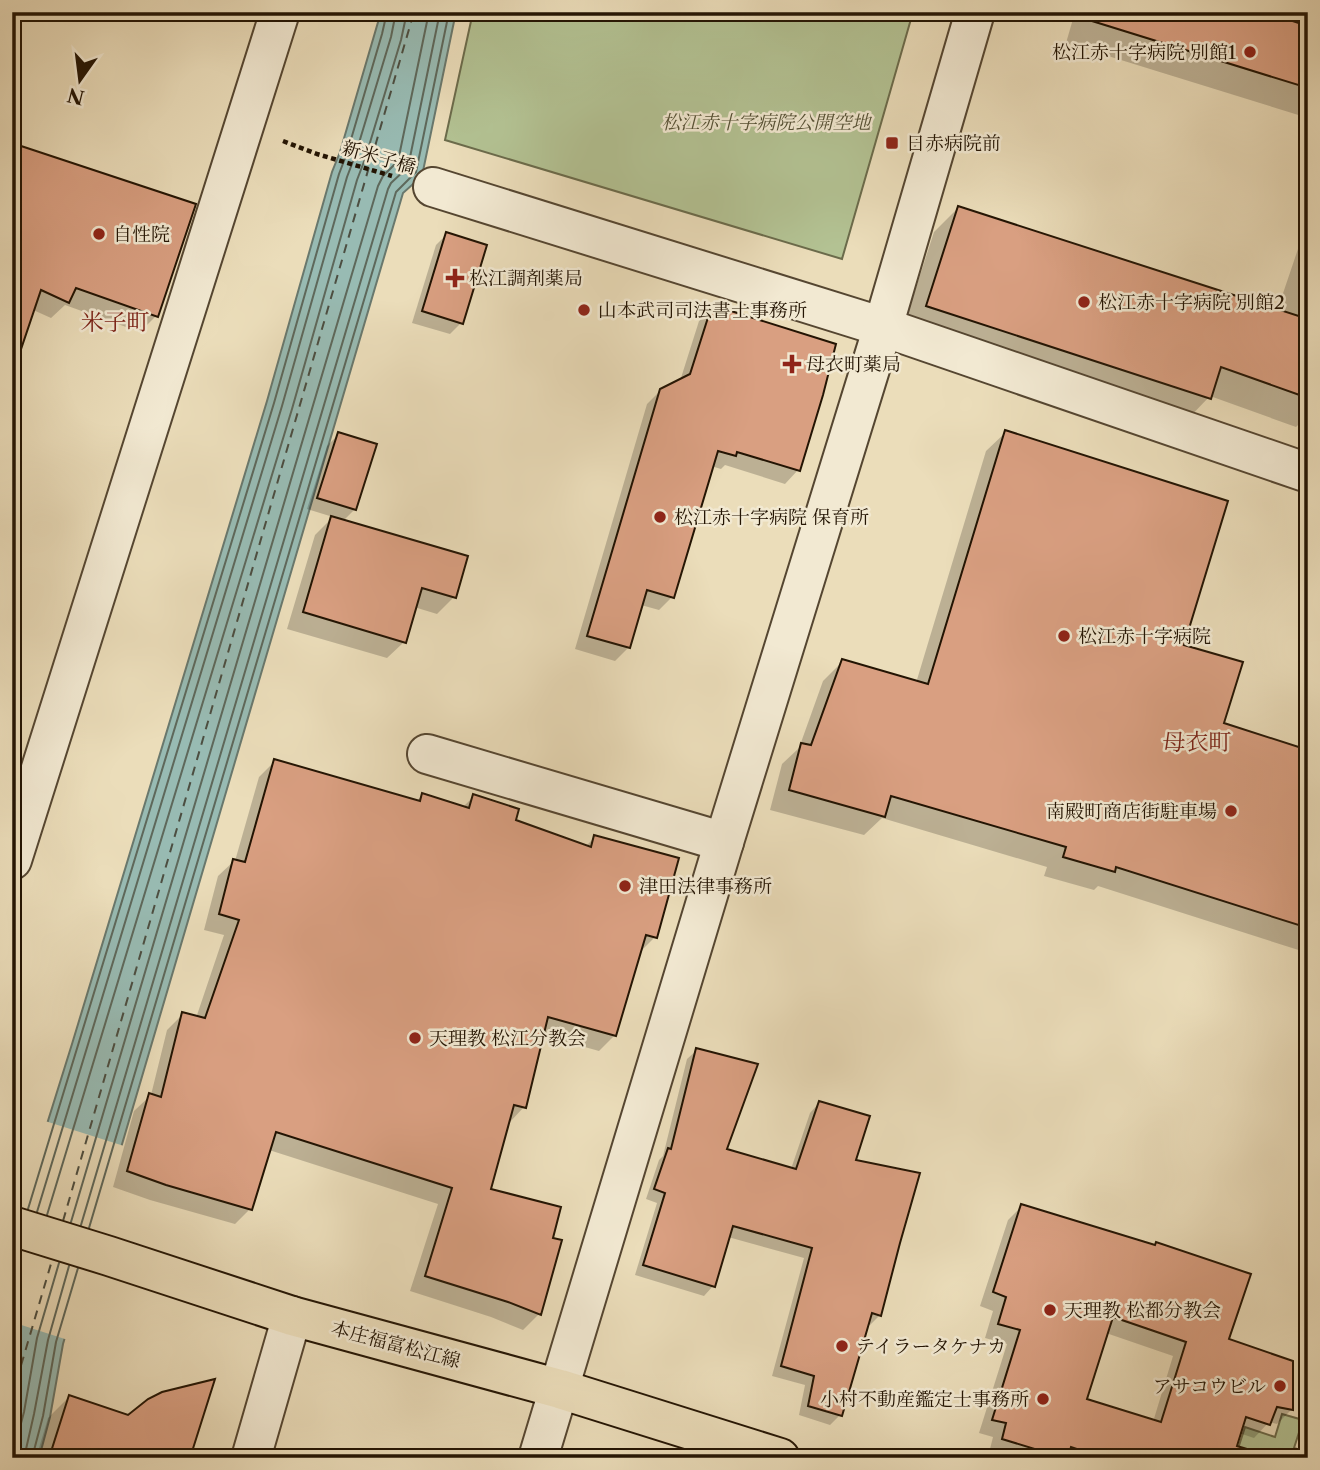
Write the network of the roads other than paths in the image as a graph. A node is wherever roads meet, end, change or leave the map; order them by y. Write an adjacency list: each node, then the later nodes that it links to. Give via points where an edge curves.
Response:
1 (280, 12): 8 (street)
2 (975, 12): 4 (street)
3 (433, 187): 4 (street)
4 (883, 327): 5 (street); 7 (street)
5 (1308, 473)
6 (427, 754): 7 (street)
7 (724, 842): 11 (street)
8 (12, 860)
9 (12, 1226): 10 (main road, 本庄福富松江線)
10 (292, 1316): 11 (main road, 本庄福富松江線); 12 (street)
11 (560, 1389): 13 (street); 14 (main road, 本庄福富松江線)
12 (251, 1458)
13 (538, 1458)
14 (780, 1458)

